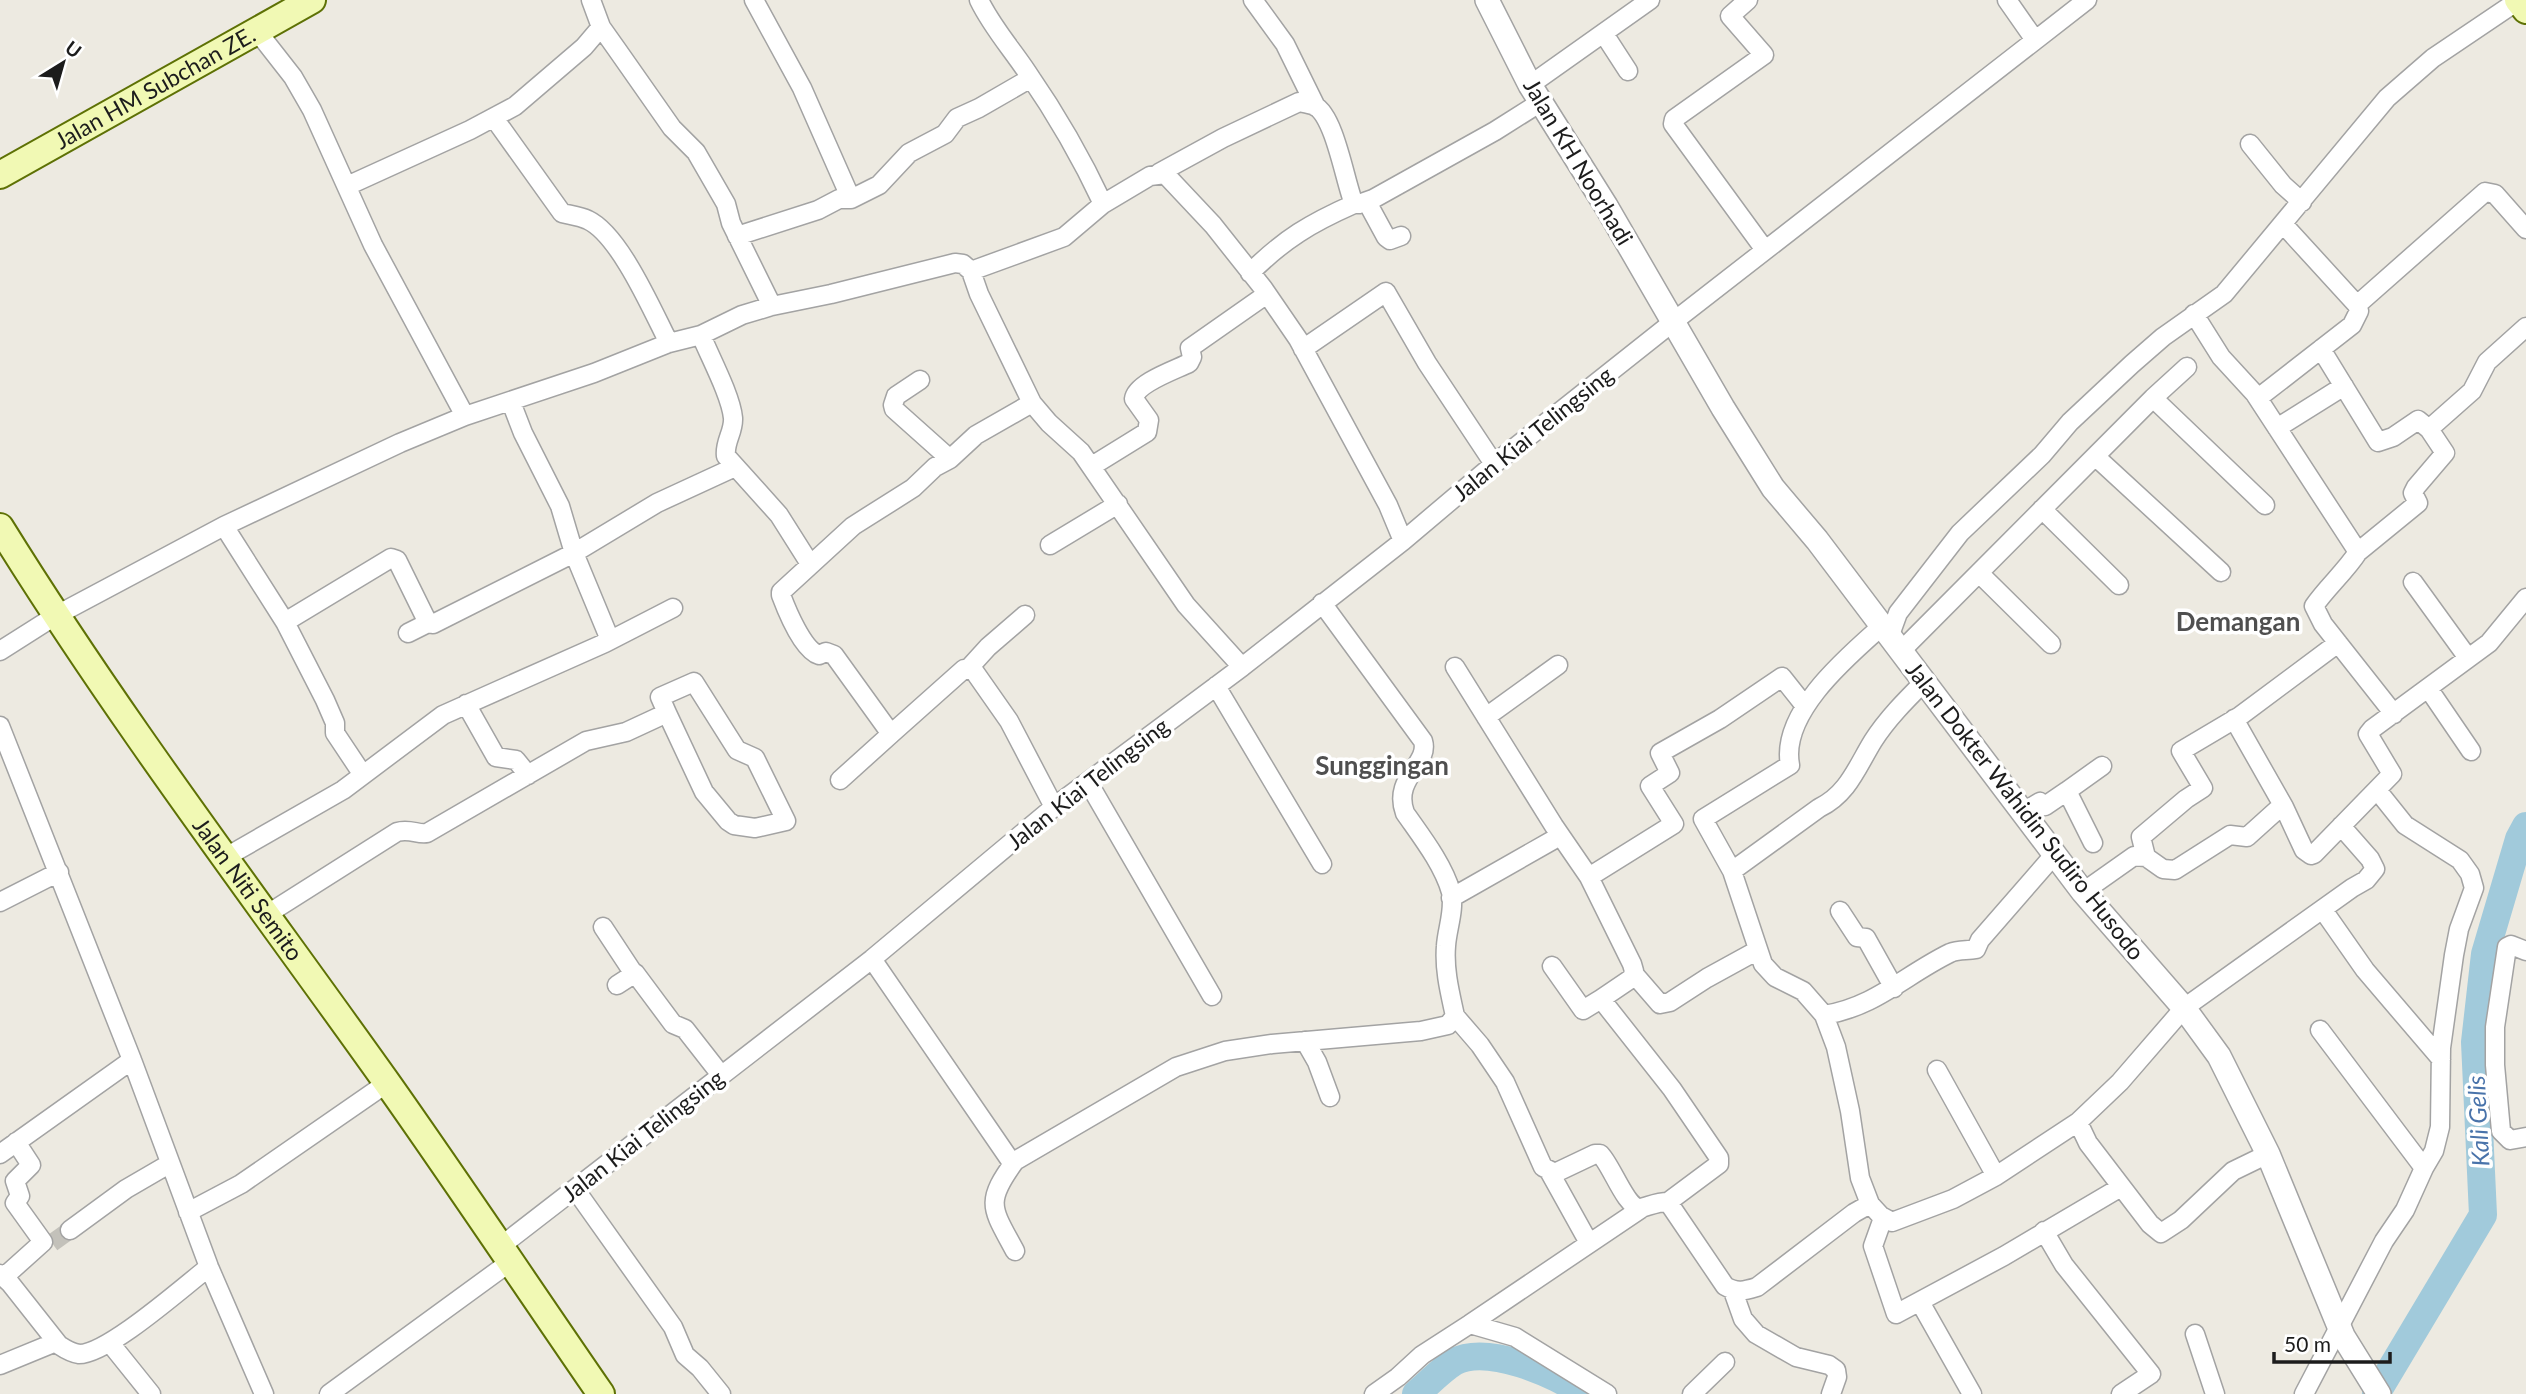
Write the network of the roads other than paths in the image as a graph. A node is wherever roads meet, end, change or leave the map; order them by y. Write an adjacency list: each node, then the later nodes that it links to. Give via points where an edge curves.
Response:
1 (312, 0): 14 (main road, Jalan HM Subchan ZE.)
2 (591, 0): 13 (street)
3 (754, 0): 26 (street, via 803,88)
4 (979, 0): 18 (street)
5 (1252, 0): 20 (street, via 1285,44)
6 (1487, 0): 19 (street, Jalan KH Noorhadi)
7 (1650, 0): 15 (street)
8 (1748, 0): 34 (street, via 1730,16 1764,55 1673,124)
9 (2007, 0): 16 (street)
10 (2087, 0): 16 (street, Jalan Kiai Telingsing)
11 (2519, 0): 12 (main road); 27 (street, via 2432,58 2387,98)
12 (2526, 10)
13 (601, 27): 21 (street, via 515,106); 32 (street, via 671,128 696,152 726,204)
14 (257, 31): 24 (main road, Jalan HM Subchan ZE.); 25 (street, via 293,77)
15 (1604, 34): 17 (street); 19 (street)
16 (2035, 40): 34 (street, Jalan Kiai Telingsing)
17 (1628, 71)
18 (1031, 78): 26 (street, via 957,118 945,134 909,153 879,185); 29 (street)
19 (1535, 93): 28 (street, via 1495,131); 41 (street, Jalan KH Noorhadi)
20 (1316, 107): 23 (street, via 1299,102 1289,106); 28 (street, via 1325,116)
21 (494, 117): 25 (street); 44 (street, via 562,213 588,220 608,236)
22 (2250, 144): 27 (street)
23 (1159, 173): 29 (street); 36 (street, via 1170,177)
24 (0, 175)
25 (347, 186): 54 (street, via 373,245)
26 (851, 199): 32 (street, via 839,199)
27 (2302, 202): 30 (street)
28 (1360, 203): 33 (street, via 1386,237); 36 (street, via 1306,226)
29 (1103, 204): 35 (street, via 1063,237)
30 (2283, 225): 38 (street); 40 (street, via 2224,294)
31 (2526, 229): 38 (street, via 2495,194 2485,192)
32 (737, 236): 39 (street)
33 (1401, 236)
34 (1765, 250): 41 (street, Jalan Kiai Telingsing)
35 (971, 271): 39 (street, via 955,262); 53 (street)
36 (1250, 273): 37 (street)
37 (1267, 294): 45 (street); 60 (street, via 1190,348 1189,363 1142,386 1134,399 1149,420 1147,432)
38 (2357, 304): 46 (street, via 2359,311 2352,325)
39 (772, 306): 43 (street)
40 (2194, 314): 50 (street, via 2221,357); 84 (street, via 2070,422 1960,533 1898,613)
41 (1673, 322): 59 (street, Jalan Kiai Telingsing); 84 (street, Jalan Dokter Wahidin Sudiro Husodo, via 1773,488)
42 (2526, 327): 56 (street, via 2487,362 2472,391)
43 (701, 335): 44 (street); 61 (street, via 731,408 733,427 725,448)
44 (669, 344): 52 (street)
45 (1303, 349): 59 (street, via 1386,292); 67 (street)
46 (2321, 349): 49 (street); 50 (street, via 2262,395)
47 (2187, 367): 51 (street)
48 (920, 380): 58 (street, via 896,396 894,409)
49 (2344, 386): 55 (street); 56 (street, via 2378,442 2418,420)
50 (2255, 394): 55 (street)
51 (2153, 398): 57 (street); 63 (street)
52 (511, 402): 54 (street); 70 (street, via 560,506)
53 (1032, 403): 58 (street, via 976,435); 60 (street)
54 (465, 416): 65 (street)
55 (2277, 428): 69 (street)
56 (2429, 429): 69 (street, via 2445,453 2416,487 2413,493 2418,503)
57 (2096, 457): 64 (street); 72 (street)
58 (950, 459): 71 (street, via 853,526)
59 (1494, 464): 67 (street, Jalan Kiai Telingsing)
60 (1092, 466): 62 (street)
61 (735, 467): 70 (street, via 657,503); 71 (street, via 779,515)
62 (1118, 504): 68 (street); 91 (street, via 1186,605)
63 (2264, 505)
64 (2042, 509): 73 (street); 75 (street)
65 (223, 526): 80 (street); 81 (street)
66 (0, 527): 80 (main road, Jalan Niti Semito)
67 (1403, 541): 77 (street, Jalan Kiai Telingsing)
68 (1050, 545)
69 (2358, 552): 86 (street, via 2314,606)
70 (574, 553): 82 (street, via 449,618); 85 (street, via 608,635)
71 (810, 564): 104 (street, via 781,592 782,599 811,652 834,655)
72 (2221, 572)
73 (1979, 573): 84 (street); 87 (street)
74 (2413, 582): 89 (street)
75 (2119, 585)
76 (2526, 598): 89 (street, via 2489,643)
77 (1322, 603): 91 (street, Jalan Kiai Telingsing); 127 (street, via 1423,741 1424,751 1401,791 1401,803 1443,874)
78 (673, 608): 85 (street)
79 (1025, 615): 93 (street)
80 (55, 616): 88 (street); 120 (main road, Jalan Niti Semito)
81 (285, 622): 82 (street, via 391,558 397,560); 107 (street, via 325,700 335,733)
82 (428, 623): 83 (street)
83 (408, 633)
84 (1891, 638): 94 (street, Jalan Dokter Wahidin Sudiro Husodo); 99 (street, via 1836,668)
85 (605, 643): 98 (street)
86 (2338, 643): 100 (street); 102 (street)
87 (2051, 644)
88 (0, 652)
89 (2468, 658): 96 (street)
90 (1558, 665): 101 (street)
91 (1242, 667): 95 (street, Jalan Kiai Telingsing)
92 (1455, 667): 101 (street)
93 (968, 669): 104 (street); 113 (street, via 1009,721)
94 (1923, 682): 115 (street, Jalan Dokter Wahidin Sudiro Husodo); 123 (street, via 1897,709 1856,774 1831,802)
95 (1216, 686): 110 (street, Jalan Kiai Telingsing); 122 (street)
96 (2428, 688): 100 (street); 105 (street)
97 (661, 699): 97 (street, via 704,792 728,821 755,828 786,821 755,758 737,750 697,680); 108 (street, via 626,732 586,741)
98 (466, 704): 107 (street, via 443,715); 108 (street, via 496,757 516,761)
99 (1805, 706): 123 (street, via 1789,740 1790,765 1703,819); 125 (street, via 1782,677 1660,753 1670,773 1650,786 1674,824)
100 (2394, 714): 111 (street, via 2368,734 2392,774)
101 (1486, 717): 117 (street)
102 (2234, 719): 114 (street); 121 (street, via 2181,751 2203,788 2141,837)
103 (0, 726): 124 (street)
104 (891, 734): 109 (street)
105 (2471, 751)
106 (2102, 766): 112 (street)
107 (363, 775): 120 (street)
108 (528, 775): 131 (street, via 427,833 397,832)
109 (840, 780)
110 (1088, 782): 113 (street, Jalan Kiai Telingsing); 141 (street)
111 (2377, 790): 116 (street); 148 (street, via 2405,825 2460,860 2474,888 2459,929)
112 (2067, 791): 115 (street); 118 (street)
113 (1054, 807): 135 (street, Jalan Kiai Telingsing)
114 (2284, 807): 116 (street, via 2304,850 2311,855); 121 (street, via 2247,838 2230,835 2175,870 2163,870)
115 (2022, 813): 119 (street, Jalan Dokter Wahidin Sudiro Husodo)
116 (2342, 826): 129 (street, via 2375,869)
117 (1560, 836): 125 (street); 127 (street)
118 (2093, 843)
119 (2054, 855): 126 (street, Jalan Dokter Wahidin Sudiro Husodo); 140 (street, via 1976,949 1951,952)
120 (226, 857): 131 (main road, Jalan Niti Semito)
121 (2146, 857): 126 (street, via 2134,856)
122 (1322, 864)
123 (1732, 871): 133 (street)
124 (58, 872): 128 (street); 149 (street)
125 (1589, 877): 138 (street)
126 (2083, 892): 143 (street, Jalan Dokter Wahidin Sudiro Husodo)
127 (1451, 898): 145 (street, via 1446,974)
128 (0, 902)
129 (2323, 910): 143 (street); 148 (street, via 2365,970)
130 (1840, 911): 140 (street, via 1857,937 1866,938)
131 (266, 915): 152 (main road, Jalan Niti Semito)
132 (603, 927): 137 (street)
133 (1758, 950): 138 (street, via 1660,1004); 144 (street, via 1775,977 1803,991)
134 (2526, 951): 155 (street, via 2507,947 2495,1027 2495,1065 2501,1131 2510,1140)
135 (872, 958): 151 (street, Jalan Kiai Telingsing); 159 (street, via 1010,1160)
136 (1552, 966): 142 (street, via 1583,1010)
137 (638, 971): 139 (street); 151 (street, via 673,1024 684,1030)
138 (1634, 974): 142 (street)
139 (617, 985)
140 (1894, 988): 144 (street, via 1854,1009)
141 (1212, 996)
142 (1601, 999): 166 (street, via 1719,1158 1719,1164)
143 (2184, 1008): 154 (street, via 2120,1083); 158 (street, Jalan Dokter Wahidin Sudiro Husodo, via 2220,1056)
144 (1824, 1015): 167 (street, via 1836,1047 1860,1178)
145 (1455, 1016): 147 (street, via 1441,1028); 162 (street, via 1505,1082 1540,1161)
146 (2320, 1030): 161 (street)
147 (1305, 1041): 153 (street); 159 (street, via 1225,1051 1175,1066)
148 (2441, 1059): 161 (street, via 2440,1127)
149 (132, 1060): 156 (street); 160 (street)
150 (1937, 1070): 163 (street)
151 (721, 1075): 165 (street, Jalan Kiai Telingsing)
152 (387, 1083): 169 (street, via 241,1184); 175 (main road, Jalan Niti Semito)
153 (1330, 1097)
154 (2078, 1122): 163 (street); 164 (street)
155 (2526, 1137)
156 (16, 1142): 157 (street); 177 (street, via 31,1165 15,1181 20,1196 15,1203 48,1243)
157 (0, 1154)
158 (2268, 1154): 164 (street, via 2233,1171 2161,1233); 181 (street, Jalan Dokter Wahidin Sudiro Husodo)
159 (1015, 1161): 174 (street, via 993,1197 995,1214)
160 (169, 1164): 169 (street); 171 (street)
161 (2424, 1168): 181 (street)
162 (1549, 1171): 168 (street, via 1562,1171 1600,1154 1629,1202); 173 (street)
163 (1996, 1176): 170 (street, via 1953,1199 1892,1222)
164 (2121, 1187): 172 (street)
165 (575, 1189): 175 (street, Jalan Kiai Telingsing); 191 (street, via 673,1327 685,1355)
166 (1668, 1202): 168 (street); 178 (street, via 1725,1286)
167 (1870, 1203): 170 (street); 178 (street, via 1757,1287)
168 (1642, 1208): 173 (street)
169 (188, 1212): 176 (street)
170 (1883, 1218): 179 (street, via 1873,1245 1896,1314)
171 (70, 1230)
172 (2044, 1231): 179 (street); 197 (street, via 2064,1265 2151,1374)
173 (1589, 1243): 180 (street)
174 (1015, 1251)
175 (506, 1254): 189 (street, Jalan Kiai Telingsing); 190 (main road, Jalan Niti Semito)
176 (209, 1267): 184 (street); 188 (street)
177 (2, 1275): 183 (street)
178 (1733, 1291): 195 (street, via 1743,1319 1756,1334 1796,1357 1836,1370)
179 (1920, 1302): 196 (street)
180 (1470, 1324): 192 (street, via 1422,1354); 193 (street, via 1516,1337)
181 (2341, 1332): 199 (street); 200 (street, Jalan Dokter Wahidin Sudiro Husodo)
182 (2195, 1334): 198 (street)
183 (56, 1342): 184 (street, via 79,1354); 186 (street)
184 (110, 1343): 187 (street)
185 (1725, 1362): 194 (street)
186 (0, 1365)
187 (151, 1394)
188 (264, 1394)
189 (328, 1394)
190 (601, 1394)
191 (721, 1394)
192 (1374, 1394)
193 (1607, 1394)
194 (1692, 1394)
195 (1831, 1394)
196 (1972, 1394)
197 (2121, 1394)
198 (2215, 1394)
199 (2304, 1394)
200 (2379, 1394)

